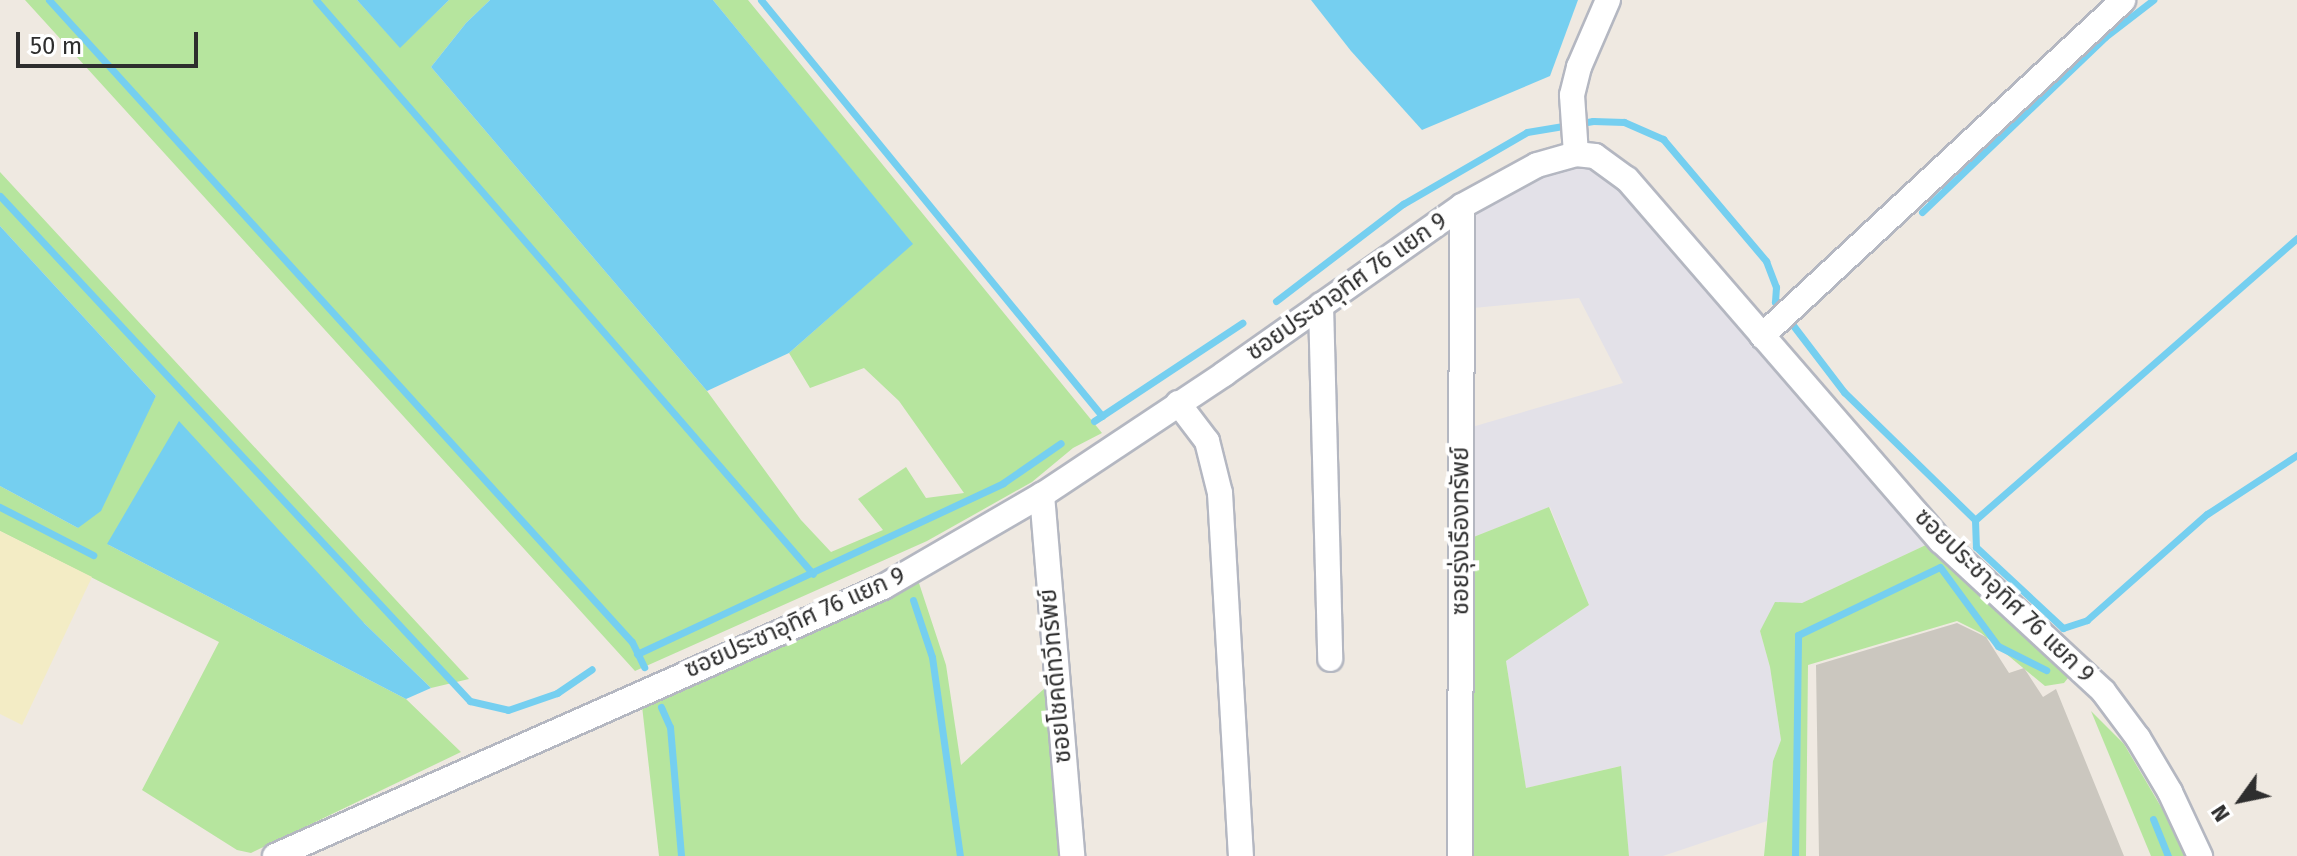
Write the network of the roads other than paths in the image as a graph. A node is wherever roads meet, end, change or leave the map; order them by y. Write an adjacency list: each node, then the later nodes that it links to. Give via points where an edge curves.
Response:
1 (1608, 0): 3 (street, via 1572,95)
2 (2123, 0): 6 (street)
3 (1576, 154): 4 (street, ซอยประชาอุทิศ 76 แยก 9, via 1537,165); 6 (street, ซอยประชาอุทิศ 76 แยก 9, via 1595,156 1627,179)
4 (1462, 206): 5 (street, ซอยประชาอุทิศ 76 แยก 9); 13 (street, ซอยรุ่งเรืองทรัพย์)
5 (1321, 305): 7 (street, ซอยประชาอุทิศ 76 แยก 9); 9 (street)
6 (1762, 336): 14 (street, ซอยประชาอุทิศ 76 แยก 9, via 1941,541 2103,691 2154,765)
7 (1178, 403): 8 (street, ซอยประชาอุทิศ 76 แยก 9); 12 (street, via 1207,441 1220,493)
8 (1042, 495): 10 (street, ซอยประชาอุทิศ 76 แยก 9, via 883,587); 11 (street, ซอยโชคดีทวีทรัพย์)
9 (1330, 659)
10 (275, 856)
11 (1072, 856)
12 (1241, 856)
13 (1460, 856)
14 (2200, 856)

